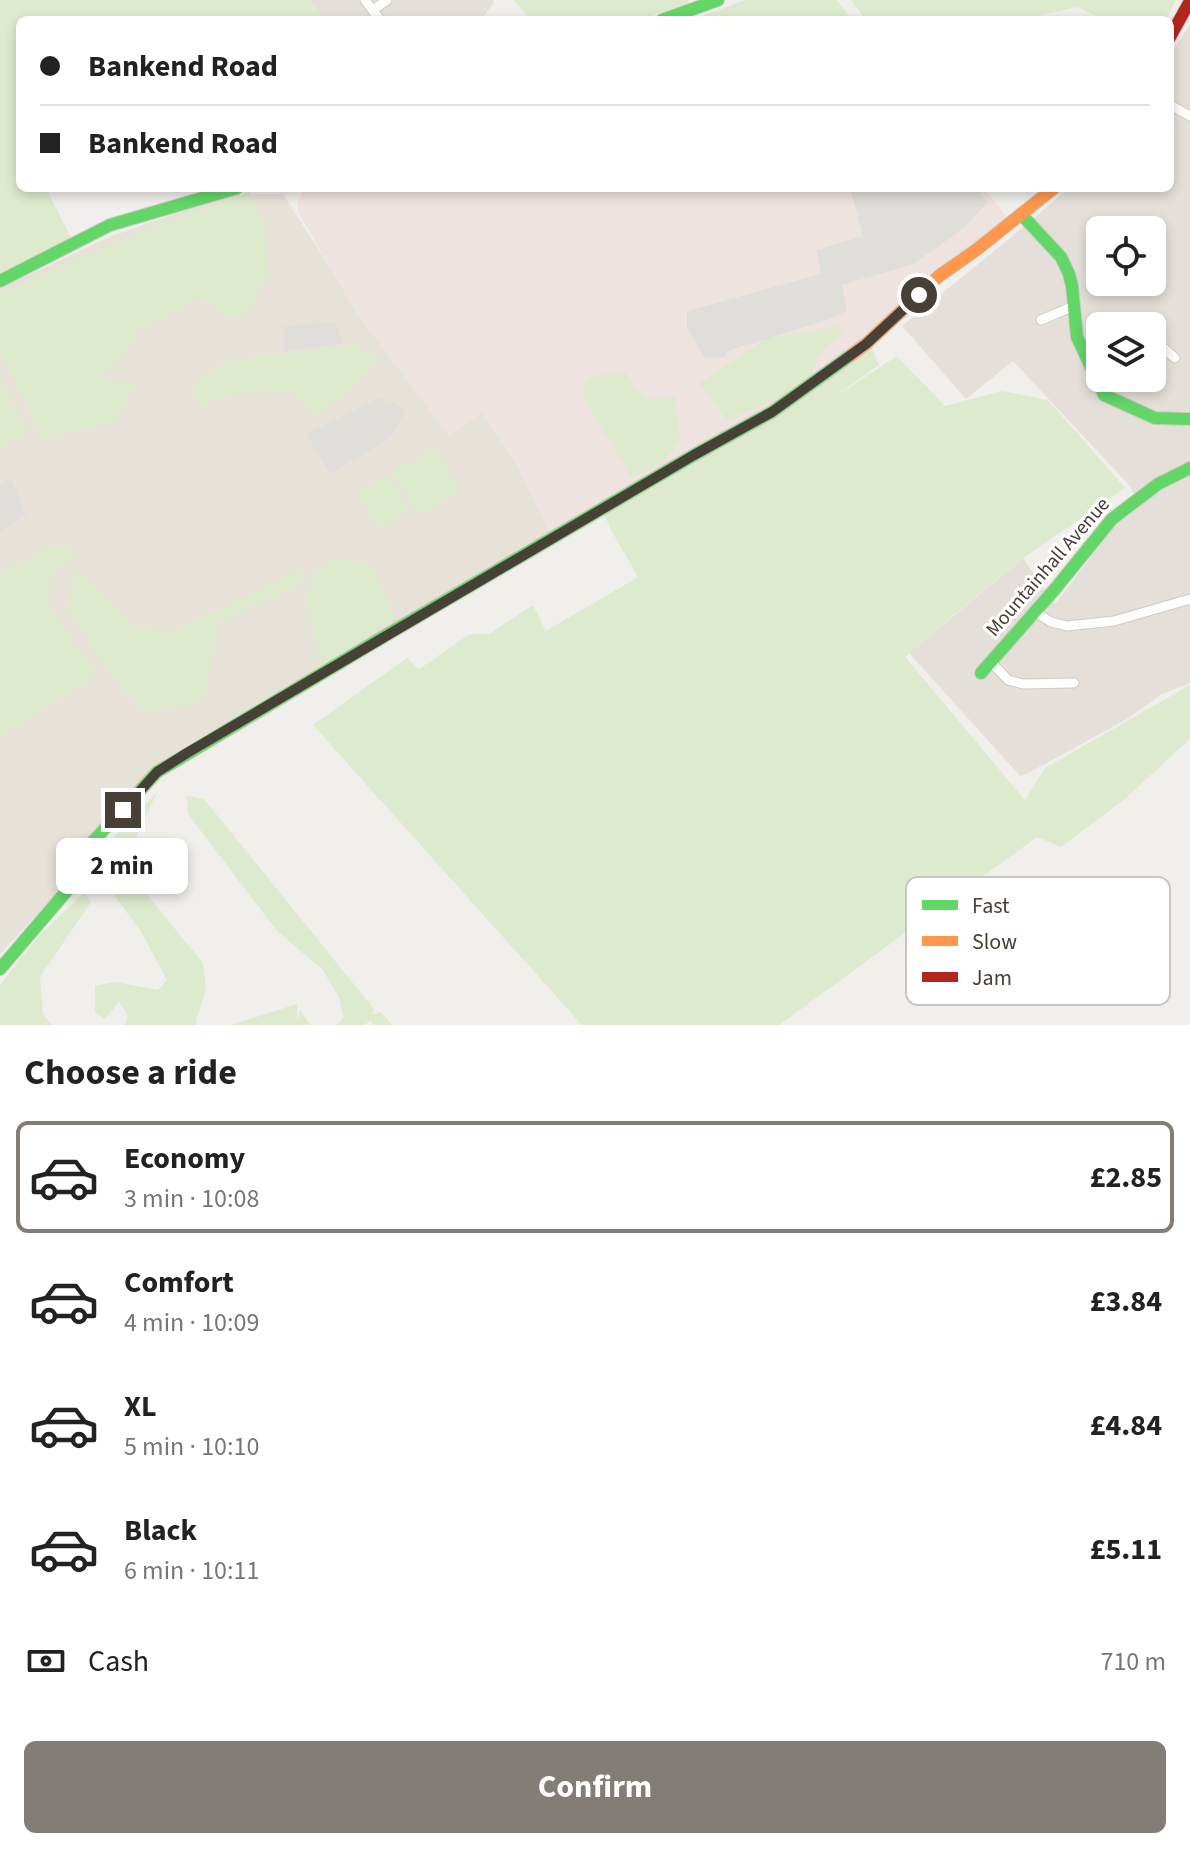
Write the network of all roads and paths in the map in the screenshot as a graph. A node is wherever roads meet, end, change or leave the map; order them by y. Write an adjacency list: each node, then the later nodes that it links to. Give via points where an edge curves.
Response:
1 (365, 0): 5 (street)
2 (387, 0): 5 (street)
3 (718, 0): 7 (street)
4 (1190, 1): 8 (street)
5 (373, 10): 6 (street)
6 (377, 16)
7 (673, 16)
8 (1174, 30)
9 (223, 192): 12 (street, via 110,225)
10 (1049, 192): 11 (street)
11 (1021, 214): 13 (street, via 1061,257); 26 (street, via 939,276 866,344 772,412 157,772 87,848 82,873)
12 (0, 281)
13 (1074, 306): 14 (street); 16 (street, via 1077,337)
14 (1041, 320)
15 (1166, 350): 17 (street)
16 (1086, 351)
17 (1175, 358)
18 (1103, 392): 19 (street, via 1155,418)
19 (1190, 419)
20 (1190, 468): 22 (street, Mountainhall Avenue, via 1158,484 1112,519)
21 (1190, 599): 22 (street, via 1114,621 1067,626)
22 (1035, 612): 23 (street, Mountainhall Avenue)
23 (991, 662): 24 (street, Mountainhall Avenue); 25 (street, via 1008,680 1023,684)
24 (981, 673)
25 (1074, 683)
26 (0, 969)

